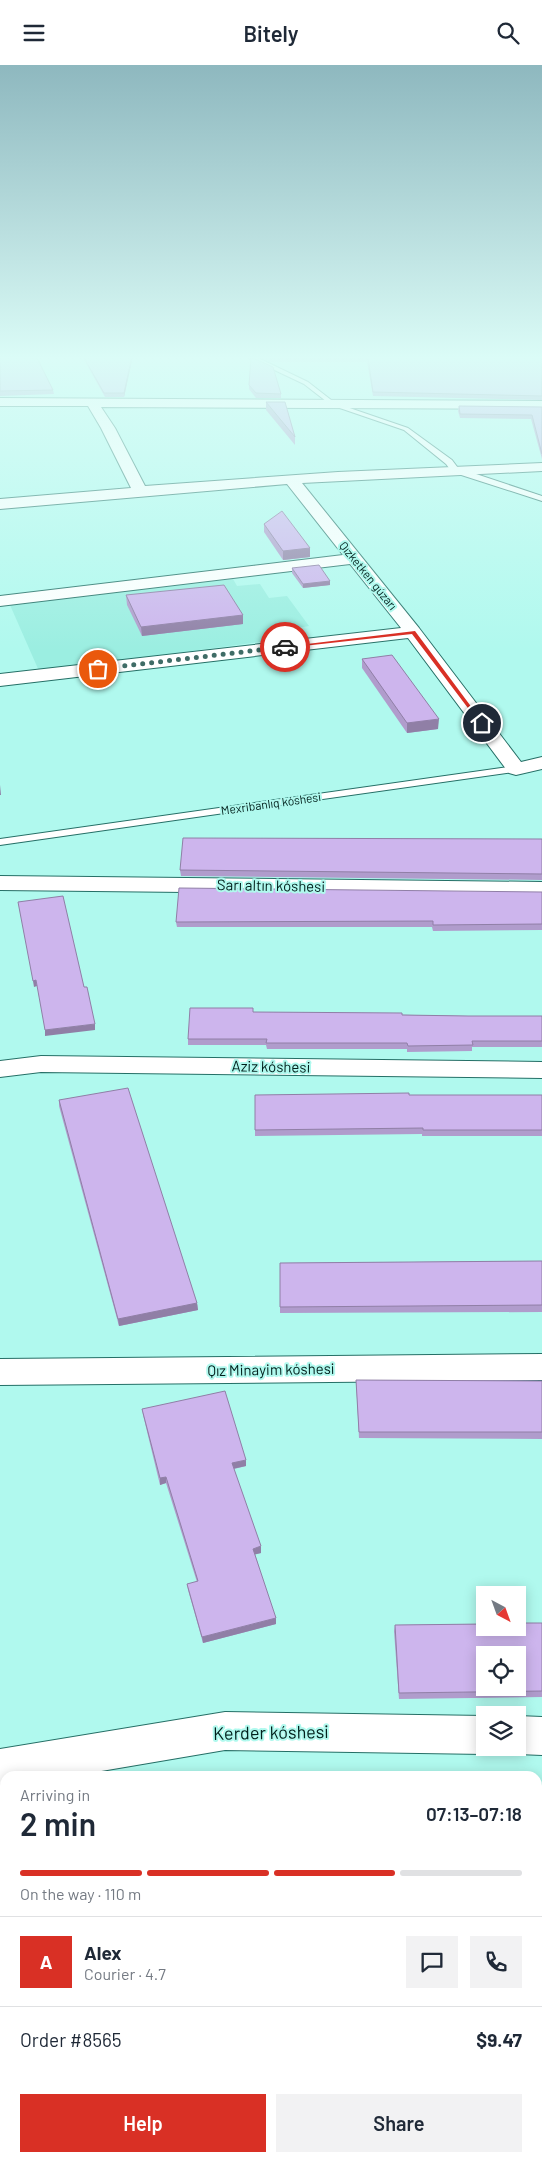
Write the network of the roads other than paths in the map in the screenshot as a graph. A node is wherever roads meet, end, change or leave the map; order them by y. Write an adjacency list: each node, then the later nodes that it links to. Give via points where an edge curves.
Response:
1 (121, 454): 6 (street)
2 (438, 454): 4 (lane)
3 (542, 467): 4 (street)
4 (455, 469): 5 (street); 7 (lane)
5 (291, 480): 6 (street); 9 (street, Qızketken gúzarı)
6 (140, 491): 8 (street)
7 (542, 499)
8 (0, 504)
9 (355, 559): 10 (street); 11 (street, Qızketken gúzarı)
10 (0, 601)
11 (413, 632): 12 (street); 14 (street, Qızketken gúzarı)
12 (0, 680)
13 (542, 763): 14 (street, Mexribanlıq kóshesi)
14 (516, 769): 15 (lane, Mexribanlıq kóshesi)
15 (0, 842)
16 (0, 883): 17 (street, Sarı altın kóshesi)
17 (542, 889)
18 (0, 1069): 19 (street, Aziz kóshesi, via 41,1064)
19 (542, 1070)
20 (542, 1367): 21 (street, Qız Minayim kóshesi)
21 (0, 1372)
22 (476, 1735): 25 (street, Kerder kóshesi, via 225,1731)
23 (526, 1735): 24 (street)
24 (542, 1736)
25 (0, 1769)

